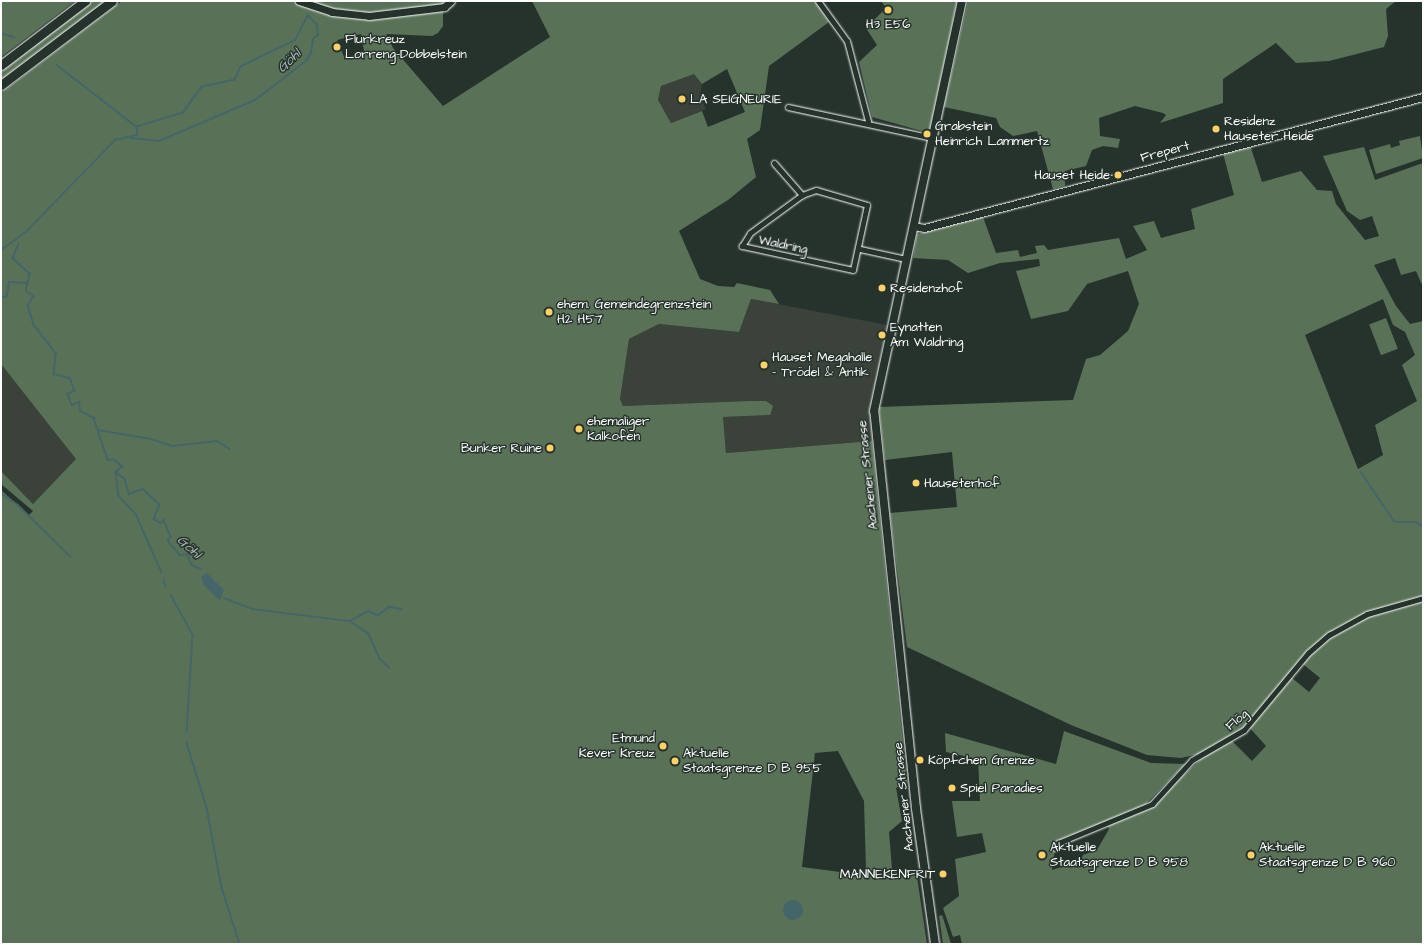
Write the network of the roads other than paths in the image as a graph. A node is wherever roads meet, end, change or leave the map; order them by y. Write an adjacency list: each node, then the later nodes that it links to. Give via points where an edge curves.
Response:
1 (85, 1): 7 (highway)
2 (112, 1): 8 (highway)
3 (299, 1): 4 (street, via 332,12 369,16 444,7)
4 (451, 1)
5 (818, 1): 11 (street, via 847,41)
6 (962, 1): 12 (main road, Aachener Strasse)
7 (1, 65)
8 (1, 85)
9 (1423, 97): 15 (street, Frepert, via 924,228)
10 (788, 107): 11 (street)
11 (868, 122): 12 (street)
12 (932, 138): 15 (main road, Aachener Strasse)
13 (774, 163): 14 (street)
14 (802, 195): 16 (street, Waldring, via 816,190 864,201 867,209); 16 (street, Waldring, via 750,233 742,244 744,248 851,271)
15 (913, 226): 17 (main road, Aachener Strasse)
16 (860, 249): 17 (street)
17 (906, 259): 20 (main road, Aachener Strasse, via 878,388 874,424)
18 (1423, 598): 19 (street, Flög, via 1367,614 1329,635 1308,653 1244,730 1192,760 1152,804 1058,843)
19 (1055, 848)
20 (935, 944)

